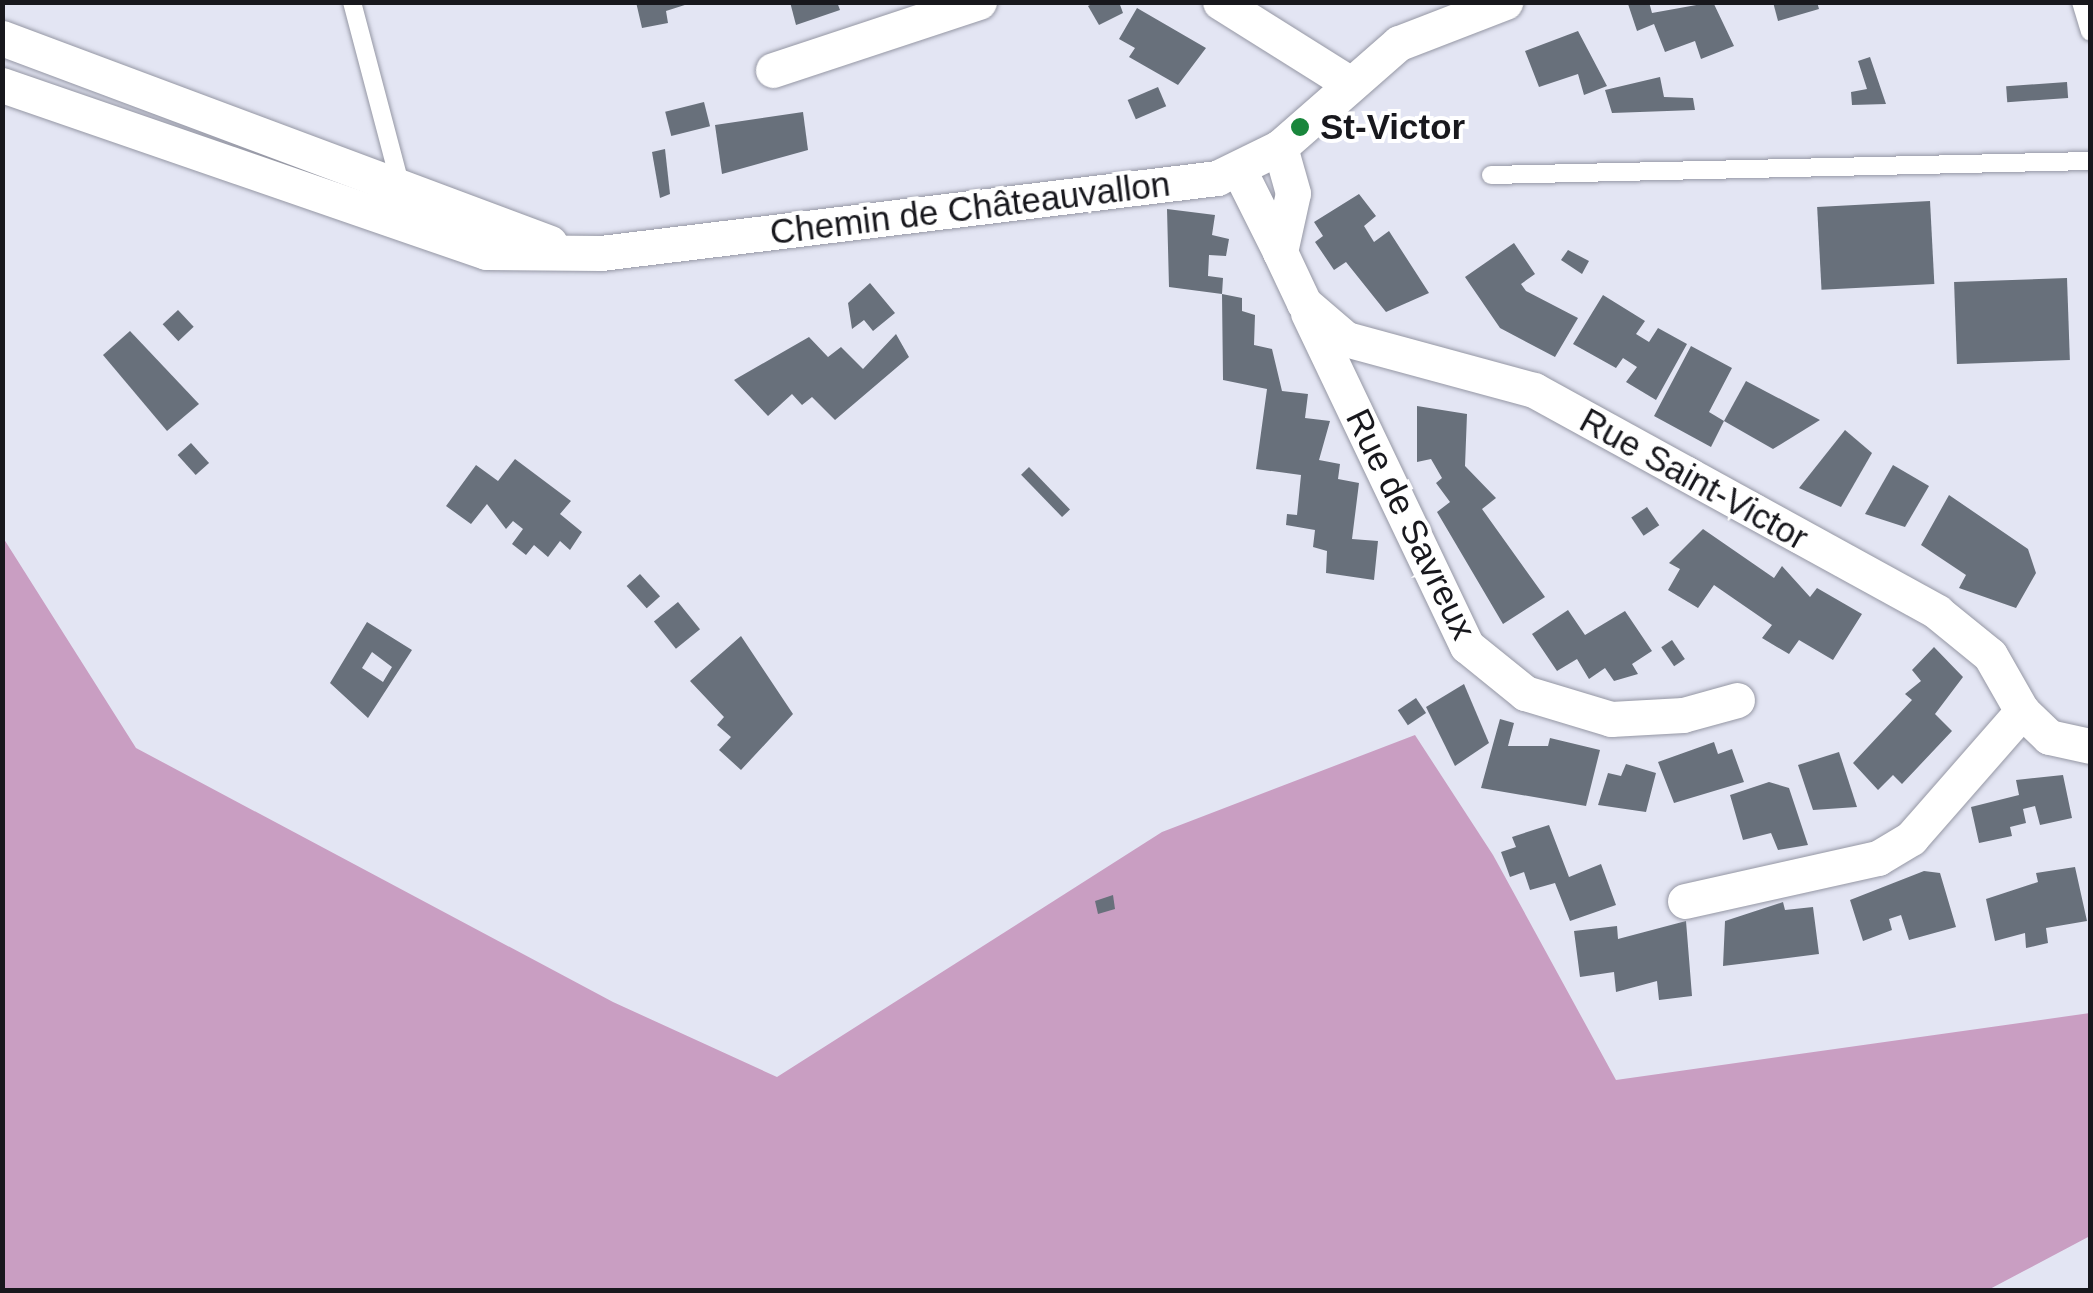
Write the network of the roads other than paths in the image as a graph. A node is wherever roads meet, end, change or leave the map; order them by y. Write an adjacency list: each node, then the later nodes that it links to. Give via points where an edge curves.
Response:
1 (352, 2): 15 (lane)
2 (979, 2): 8 (street)
3 (1220, 2): 9 (street)
4 (1505, 2): 9 (street, Chemin de Châteauvallon, via 1399,44)
5 (2081, 2): 6 (lane)
6 (2090, 32)
7 (2, 38): 15 (street, Chemin de Châteauvallon)
8 (773, 70)
9 (1346, 81): 11 (street, Chemin de Châteauvallon)
10 (2, 84): 16 (street, Chemin de Châteauvallon)
11 (1280, 146): 13 (street, Chemin de Châteauvallon); 17 (street, via 1294,193)
12 (2090, 160): 14 (lane)
13 (1239, 170): 17 (street, Rue Saint-Victor); 18 (street, Chemin de Châteauvallon)
14 (1491, 175)
15 (401, 185): 16 (lane); 18 (street, Chemin de Châteauvallon, via 541,242)
16 (400, 228): 18 (street, Chemin de Châteauvallon, via 486,252)
17 (1280, 252): 19 (street, Rue Saint-Victor)
18 (600, 253)
19 (1304, 303): 20 (street, Rue de Savreux, via 1468,646 1524,693 1611,719 1683,716); 21 (street, Rue Saint-Victor, via 1346,339 1534,390 1938,612 1990,655)
20 (1737, 700)
21 (2022, 711): 22 (street, Rue Saint-Victor, via 2049,737); 23 (street, via 1911,838 1878,858)
22 (2090, 746)
23 (1685, 902)

